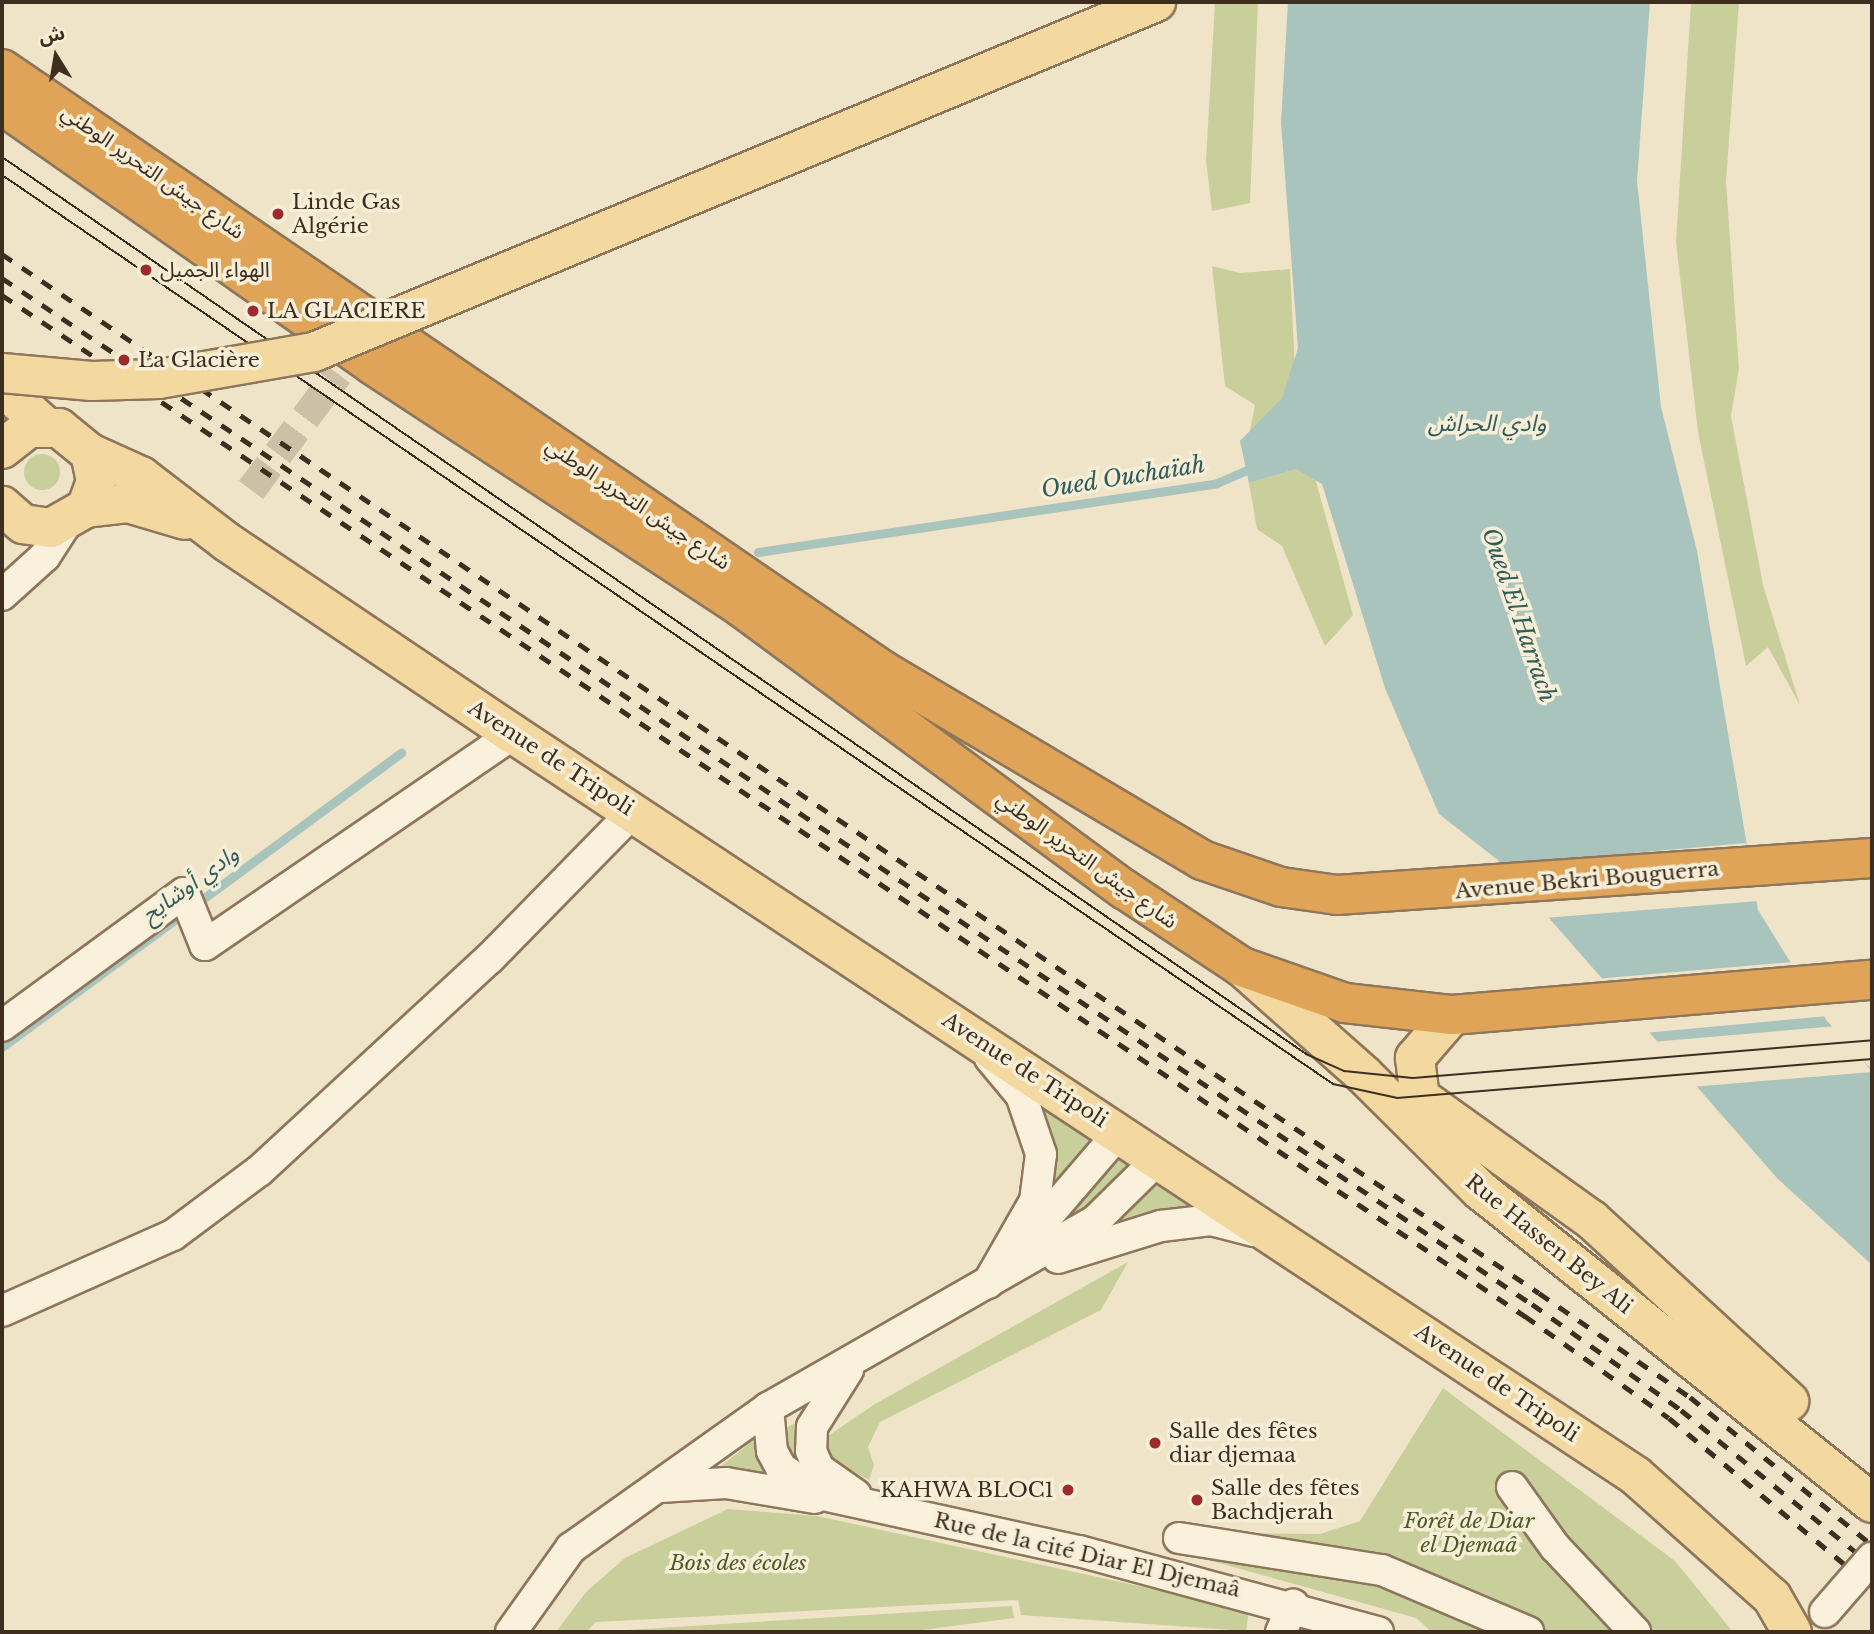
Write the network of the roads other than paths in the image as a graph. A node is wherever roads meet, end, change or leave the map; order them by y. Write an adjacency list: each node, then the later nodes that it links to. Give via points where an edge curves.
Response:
1 (1156, 2): 4 (main road, bridge, via 314,352 159,379 92,382)
2 (2, 69): 17 (highway, شارع جيش التحرير الوطني, via 884,671 1163,841 1245,877)
3 (2, 104): 18 (highway, شارع جيش التحرير الوطني, via 373,365 741,607 1124,889)
4 (2, 373)
5 (2, 387): 6 (main road, Avenue de Tripoli)
6 (45, 426): 7 (main road, via 15,435); 8 (main road, Avenue de Tripoli, via 71,434)
7 (2, 449)
8 (90, 453): 10 (main road, via 96,481); 11 (main road, Avenue de Tripoli, via 141,476)
9 (12, 515): 10 (main road, Avenue de Tripoli); 12 (street, via 32,550)
10 (76, 516): 11 (main road, Avenue de Tripoli, via 147,506); 12 (street)
11 (227, 542): 14 (main road, Avenue de Tripoli)
12 (29, 570): 13 (street)
13 (2, 595)
14 (513, 734): 15 (main road, Avenue de Tripoli); 21 (street, via 205,945 184,893)
15 (634, 811): 22 (main road, Avenue de Tripoli); 27 (street, via 489,960 259,1171 173,1235)
16 (1872, 858): 17 (highway, Avenue Bekri Bouguerra, via 1412,894)
17 (1301, 892)
18 (1242, 967): 20 (highway, شارع جيش التحرير الوطني, via 1345,1003); 33 (main road, Rue Hassen Bey Ali, via 1364,1075 1481,1191)
19 (1872, 979): 20 (highway)
20 (1452, 1015): 30 (main road, Rue Hassen Bey Ali, via 1415,1058 1420,1097 1592,1220)
21 (2, 1026)
22 (969, 1034): 23 (main road, Avenue de Tripoli); 26 (street, via 1021,1095 1041,1154 1035,1201)
23 (1119, 1133): 24 (main road, Avenue de Tripoli); 26 (street)
24 (1158, 1159): 25 (main road, Avenue de Tripoli); 26 (street, via 1095,1221)
25 (1275, 1237): 26 (street, via 1211,1220 1161,1226); 44 (main road, Avenue de Tripoli, via 1636,1476 1772,1597)
26 (988, 1283): 28 (street, Rue de la cité Diar El Djemaâ)
27 (2, 1311)
28 (854, 1362): 29 (street, Rue de la cité Diar El Djemaâ); 34 (street, Rue de la cité Diar El Djemaâ, via 813,1427 811,1451 819,1469 838,1486)
29 (768, 1408): 32 (street); 34 (street, Rue de la cité Diar El Djemaâ, via 772,1451 794,1482)
30 (1872, 1474)
31 (1512, 1487): 43 (street, via 1555,1547)
32 (656, 1488): 34 (street, via 726,1483); 39 (street, via 571,1548)
33 (1872, 1503)
34 (881, 1507): 37 (street, Rue de la cité Diar El Djemaâ)
35 (1179, 1538): 42 (street, via 1382,1570)
36 (1872, 1558): 38 (street, bridge)
37 (1293, 1605): 40 (street); 41 (street, Rue de la cité Diar El Djemaâ)
38 (1825, 1612)
39 (511, 1632)
40 (1281, 1632)
41 (1378, 1632)
42 (1528, 1632)
43 (1635, 1632)
44 (1792, 1632)

